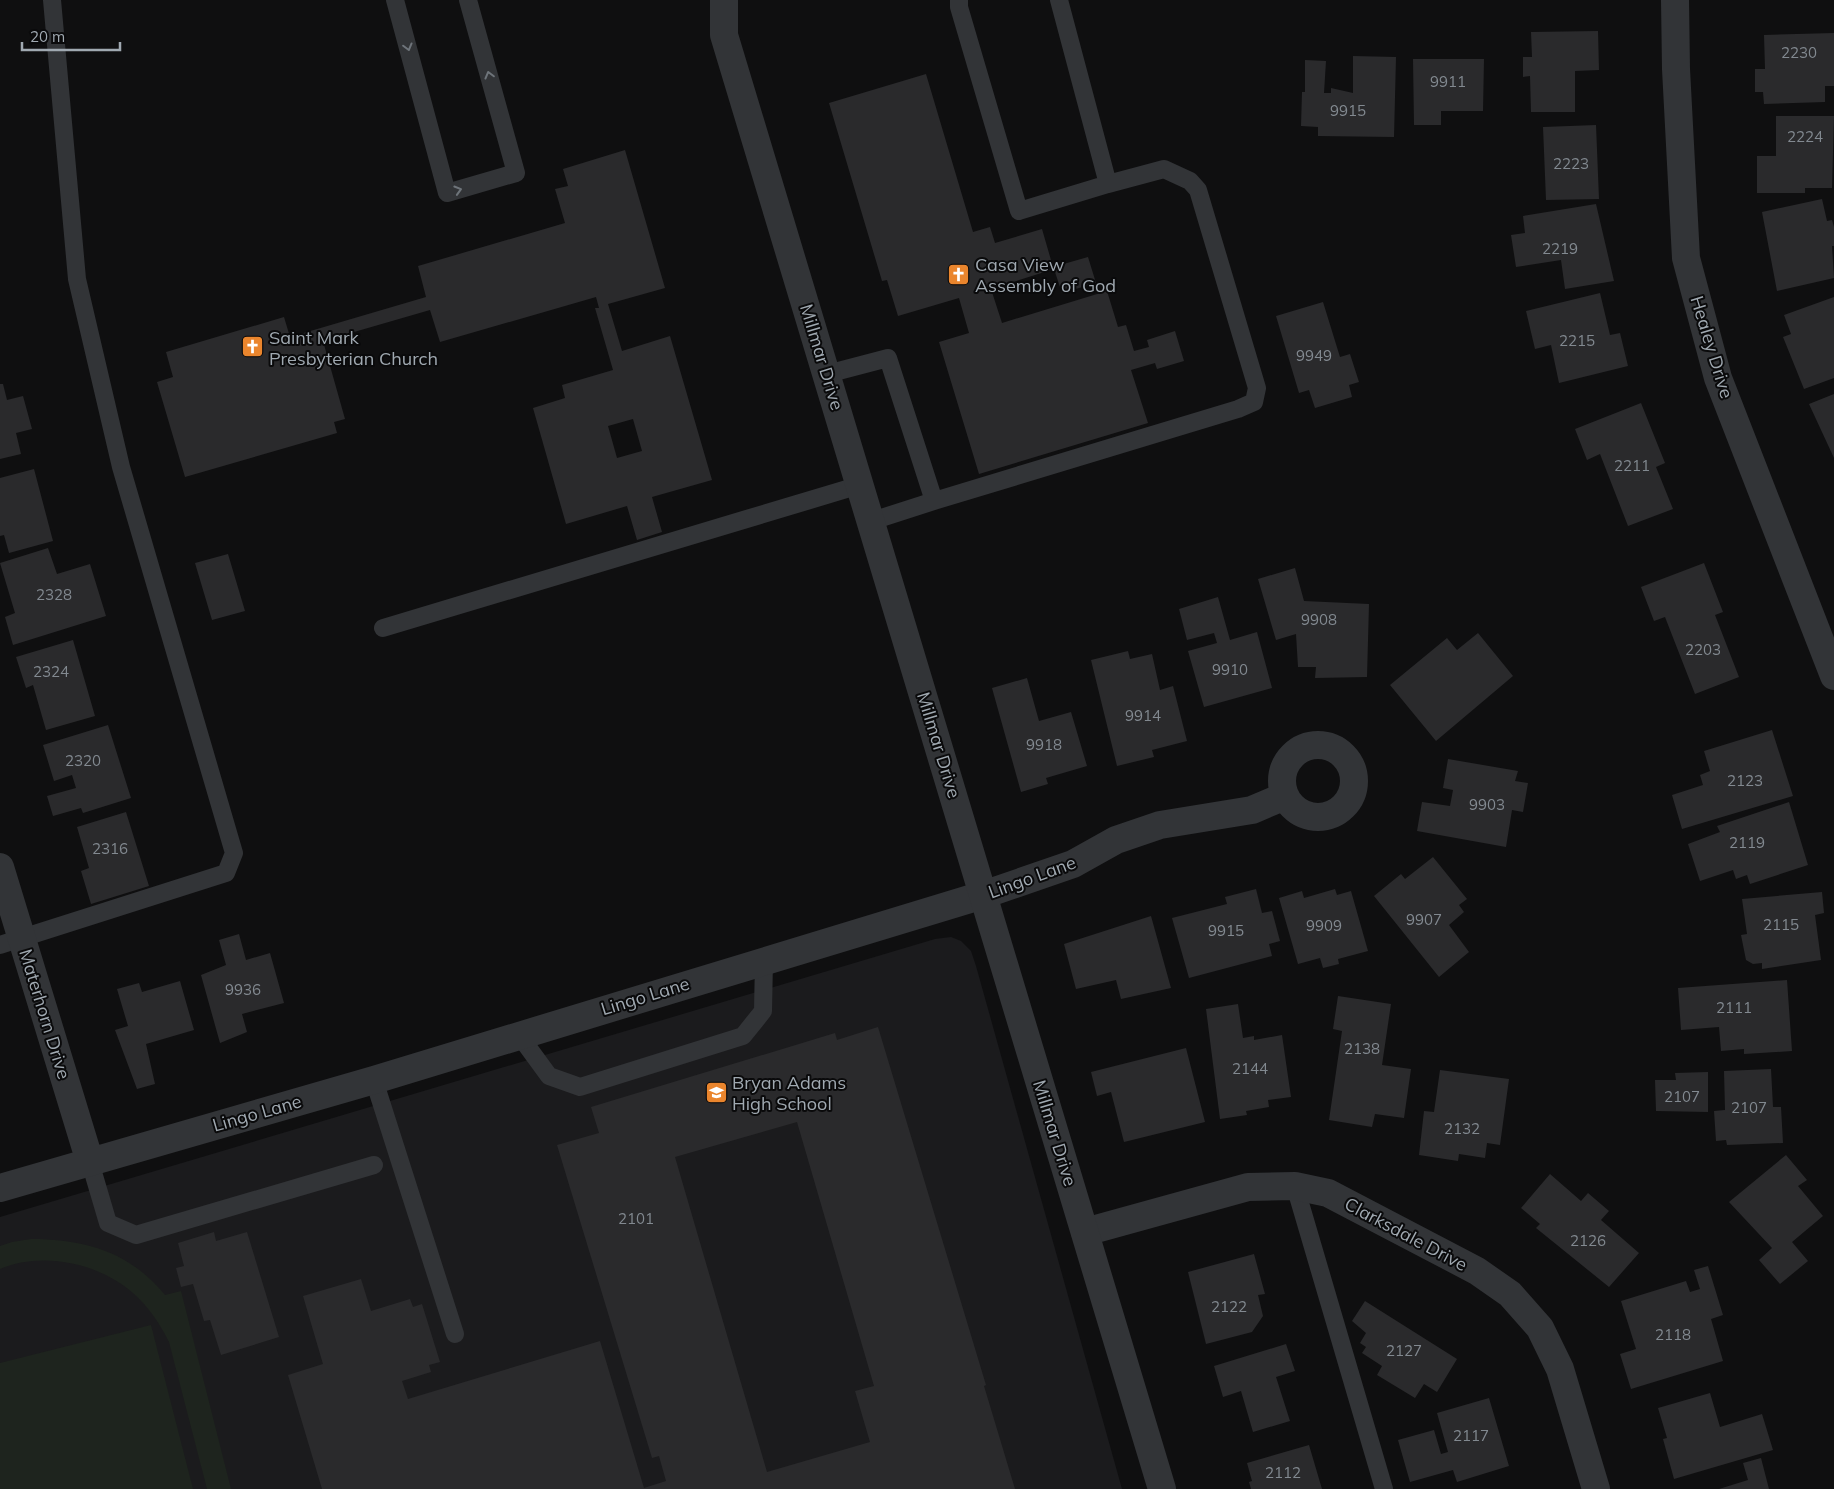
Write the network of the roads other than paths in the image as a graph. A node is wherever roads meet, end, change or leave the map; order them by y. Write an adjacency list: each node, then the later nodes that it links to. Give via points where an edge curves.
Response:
1 (52, 0): 19 (lane, via 77,279 121,467 234,854 226,873)
2 (395, 0): 3 (lane, one-way to 3, via 447,194 516,172)
3 (468, 0)
4 (724, 0): 9 (street, Millmar Drive, via 724,35)
5 (959, 0): 8 (lane, via 1019,211)
6 (1059, 0): 8 (lane)
7 (1675, 0): 14 (street, Healey Drive, via 1686,258 1718,378)
8 (1108, 184): 11 (lane, via 1164,169 1185,178 1198,190 1257,388 1254,402)
9 (827, 374): 10 (street, Millmar Drive); 11 (lane, via 888,358)
10 (860, 485): 12 (street, Millmar Drive); 13 (lane)
11 (934, 501): 12 (lane)
12 (872, 521): 18 (street, Millmar Drive)
13 (383, 628)
14 (1827, 639): 15 (street, Healey Drive)
15 (1834, 676)
16 (1285, 796): 18 (street, Lingo Lane, via 1252,810 1160,825 1116,840 1072,864)
17 (0, 867): 19 (street, Materhorn Drive)
18 (983, 895): 20 (street, Lingo Lane); 27 (street, Millmar Drive)
19 (11, 942): 23 (street, Materhorn Drive)
20 (764, 960): 21 (street, Lingo Lane); 21 (lane, via 763,1011 743,1036 580,1087 549,1076)
21 (519, 1034): 22 (street, Lingo Lane)
22 (374, 1080): 23 (street, Lingo Lane); 28 (lane)
23 (90, 1162): 24 (lane, via 108,1223 136,1235); 26 (street, Lingo Lane)
24 (374, 1165)
25 (1295, 1186): 27 (street, Clarksdale Drive, via 1248,1187); 30 (lane); 31 (street, Clarksdale Drive, via 1328,1194 1477,1271 1510,1294 1540,1328 1560,1369)
26 (0, 1188)
27 (1085, 1232): 29 (street, Millmar Drive)
28 (455, 1334)
29 (1162, 1489)
30 (1384, 1489)
31 (1596, 1489)

